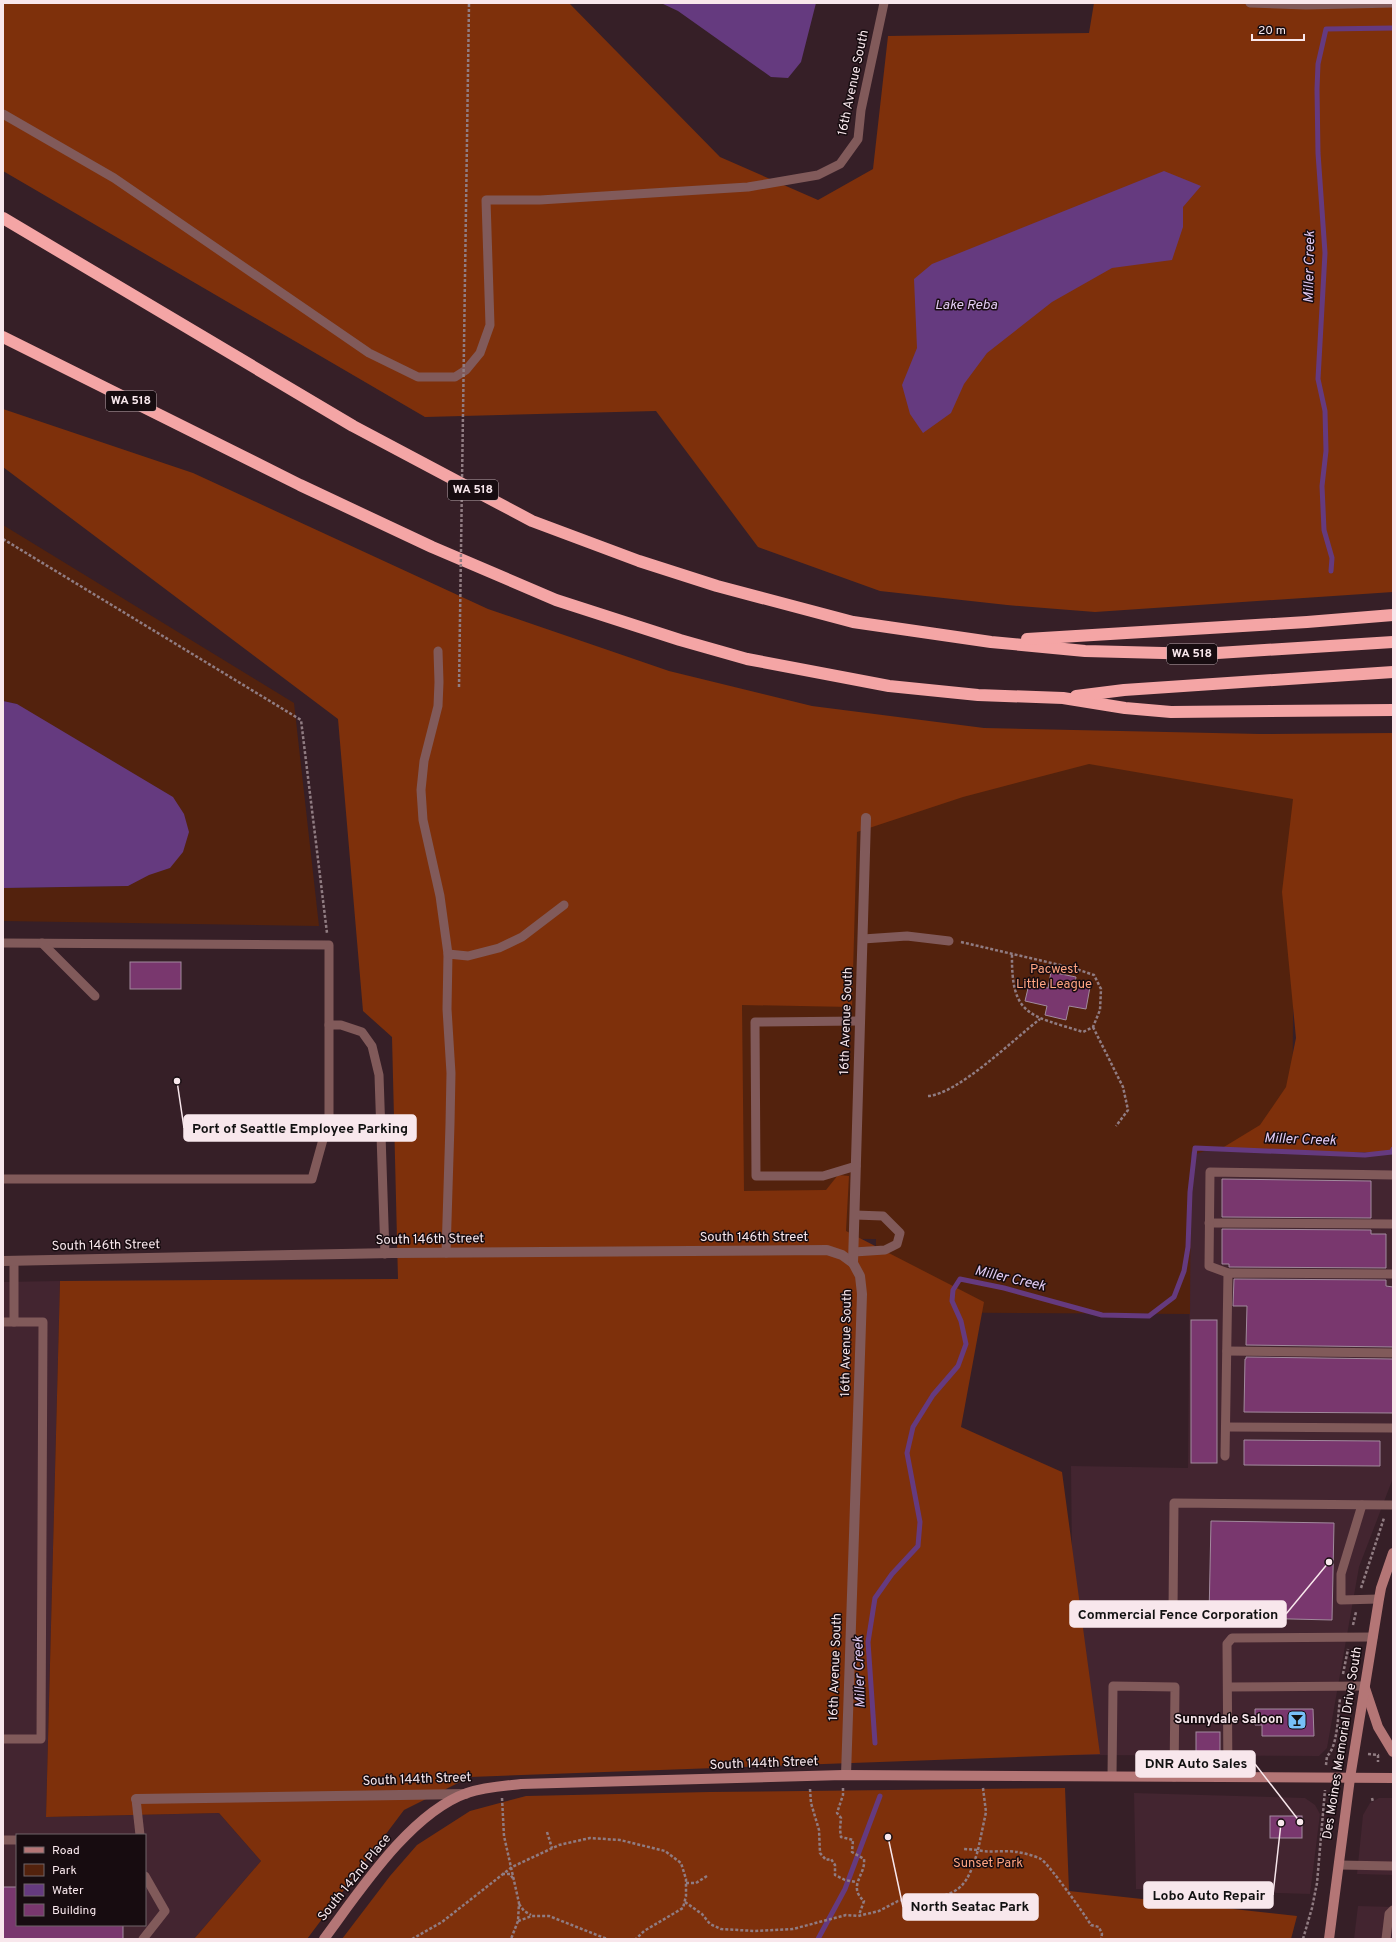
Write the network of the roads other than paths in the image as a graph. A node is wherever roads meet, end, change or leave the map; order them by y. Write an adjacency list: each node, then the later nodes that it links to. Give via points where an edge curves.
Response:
1 (884, 3): 4 (lane, 16th Avenue South, via 861,110 858,139 840,164 818,175 748,187 540,200 486,200 490,325 480,353 466,370 455,377 418,377 369,353 114,178)
2 (1250, 3): 3 (lane)
3 (1393, 3)
4 (3, 114)
5 (3, 218): 8 (highway, WA 518, via 353,426 532,521 639,561 716,586 853,622)
6 (3, 337): 12 (highway, WA 518, via 307,488 432,547 556,600 687,642 790,668 889,686 978,695)
7 (1393, 615): 8 (highway)
8 (991, 642): 9 (highway, WA 518, via 1085,651 1202,654)
9 (1393, 642)
10 (438, 651): 20 (lane, via 438,706 424,761 421,790 422,820 440,896)
11 (1393, 672): 12 (highway, WA 518, via 1124,690)
12 (1063, 698): 13 (highway, via 1171,712)
13 (1393, 710)
14 (866, 818): 16 (street, 16th Avenue South)
15 (564, 905): 20 (lane, via 522,937 499,948 468,956)
16 (862, 939): 17 (lane, via 907,936); 22 (street, 16th Avenue South)
17 (949, 941)
18 (3, 943): 19 (lane)
19 (42, 944): 21 (lane); 23 (lane, via 329,945)
20 (448, 954): 31 (lane, via 450,1095)
21 (95, 996)
22 (860, 1021): 24 (street, 16th Avenue South); 24 (lane, via 755,1022 756,1176 823,1176)
23 (329, 1025): 26 (lane, via 329,1118 312,1179); 32 (lane, via 341,1025 362,1032 372,1046 376,1061 382,1125)
24 (856, 1166): 27 (street, 16th Avenue South)
25 (1393, 1174): 28 (lane, via 1210,1172)
26 (3, 1179)
27 (855, 1215): 30 (street, 16th Avenue South); 30 (lane, via 883,1216 900,1233 897,1244 885,1250)
28 (1209, 1223): 29 (lane); 36 (lane, via 1209,1266)
29 (1393, 1224)
30 (854, 1252): 35 (street, 16th Avenue South)
31 (446, 1253): 32 (street, South 146th Street); 35 (street, South 146th Street, via 827,1250 842,1255)
32 (385, 1254): 34 (street, South 146th Street)
33 (3, 1261): 34 (street, South 146th Street)
34 (14, 1261): 39 (lane)
35 (854, 1263): 55 (street, 16th Avenue South, via 860,1276 862,1294)
36 (1228, 1273): 37 (lane); 40 (lane)
37 (1393, 1274)
38 (3, 1322): 39 (lane)
39 (14, 1322): 53 (lane, via 43,1322 41,1739)
40 (1227, 1351): 41 (lane); 42 (lane)
41 (1393, 1353)
42 (1226, 1427): 43 (lane); 44 (lane)
43 (1393, 1428)
44 (1226, 1456)
45 (1362, 1505): 46 (lane); 48 (lane, via 1341,1574 1341,1600); 49 (lane, via 1174,1503)
46 (1393, 1505)
47 (1393, 1553): 48 (street, Des Moines Memorial Drive South)
48 (1379, 1599): 50 (street, Des Moines Memorial Drive South)
49 (1173, 1611)
50 (1373, 1637): 51 (street, Des Moines Memorial Drive South); 52 (lane, via 1232,1638 1227,1644)
51 (1365, 1686): 52 (lane); 54 (street, via 1378,1727); 59 (street, Des Moines Memorial Drive South)
52 (1228, 1687): 58 (lane)
53 (3, 1739)
54 (1393, 1752)
55 (844, 1775): 56 (street, South 144th Street); 61 (street, South 144th Street, via 502,1786)
56 (1112, 1776): 57 (street, South 144th Street); 57 (lane, via 1113,1686 1175,1687)
57 (1174, 1777): 58 (street, South 144th Street)
58 (1228, 1777): 59 (street, South 144th Street)
59 (1350, 1778): 60 (street, South 144th Street); 66 (street, Des Moines Memorial Drive South)
60 (1393, 1778)
61 (466, 1794): 62 (street, South 144th Street); 71 (street, South 142nd Place, via 436,1810 409,1833 382,1861)
62 (136, 1799): 63 (lane)
63 (140, 1834)
64 (3, 1840): 65 (lane)
65 (16, 1840)
66 (1339, 1865): 67 (lane); 72 (street, Des Moines Memorial Drive South)
67 (1393, 1866)
68 (146, 1878): 70 (lane, via 164,1911)
69 (1393, 1910): 73 (lane, via 1389,1914)
70 (143, 1939)
71 (324, 1939)
72 (1329, 1939)
73 (1386, 1939)

